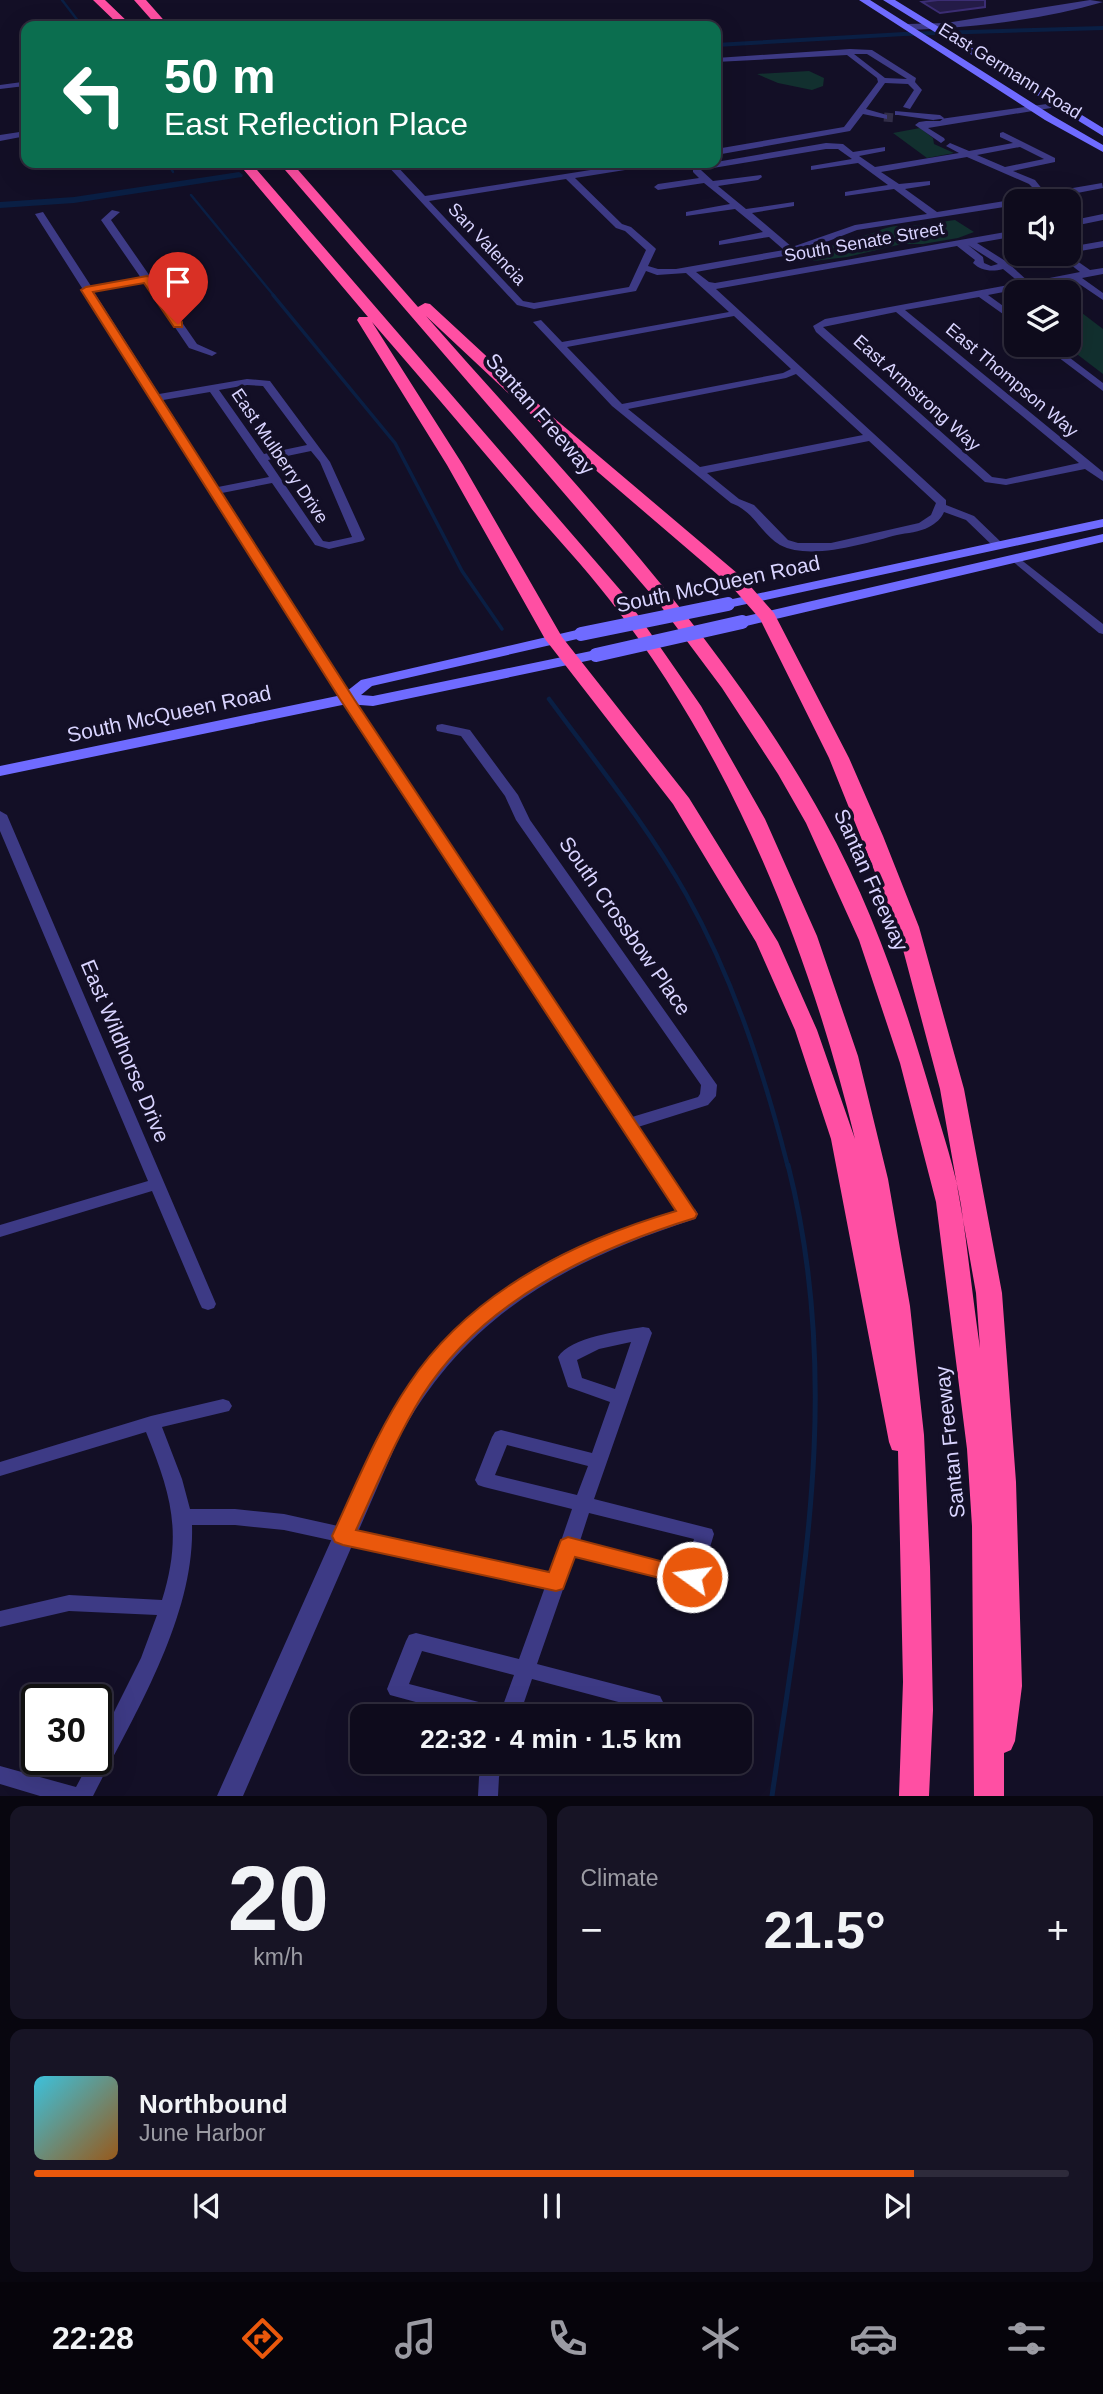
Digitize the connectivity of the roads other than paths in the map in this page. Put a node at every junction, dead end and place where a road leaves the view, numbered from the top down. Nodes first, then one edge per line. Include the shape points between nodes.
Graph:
1 (100, 0) edge
2 (110, 0) edge
3 (140, 0) edge
4 (149, 0) edge
5 (864, 0) edge
6 (888, 0) edge
7 (1086, 0) edge
8 (1100, 0) edge
9 (1053, 8) junction
10 (121, 21) edge
11 (129, 21) edge
12 (159, 21) edge
13 (165, 21) edge
14 (935, 30) junction
15 (914, 31) junction
16 (850, 52) junction
17 (721, 60) edge
18 (882, 80) junction
19 (911, 83) junction
20 (21, 84) edge
21 (0, 87) edge
22 (1054, 105) junction
23 (1034, 108) junction
24 (866, 112) junction
25 (886, 114) tunnel mouth
26 (910, 114) junction
27 (897, 116) tunnel mouth
28 (955, 121) junction
29 (926, 126) junction
30 (1016, 133) dead end
31 (1103, 133) edge
32 (21, 135) edge
33 (1003, 135) junction
34 (989, 137) dead end
35 (0, 138) edge
36 (721, 145) edge
37 (1019, 145) junction
38 (1103, 149) edge
39 (727, 150) junction
40 (883, 150) dead end
41 (721, 151) edge
42 (969, 154) junction
43 (858, 157) junction
44 (1052, 160) junction
45 (721, 164) edge
46 (1062, 167) dead end
47 (248, 168) edge
48 (289, 168) edge
49 (394, 168) edge
50 (618, 168) edge
51 (696, 168) edge
52 (814, 168) dead end
53 (875, 170) junction
54 (1004, 170) junction
55 (568, 176) junction
56 (758, 177) dead end
57 (259, 181) junction
58 (708, 182) junction
59 (927, 182) dead end
60 (1100, 184) edge
61 (898, 186) junction
62 (658, 187) dead end
63 (1030, 189) edge
64 (1079, 189) edge
65 (848, 194) dead end
66 (422, 199) junction
67 (1004, 203) edge
68 (791, 204) dead end
69 (741, 209) junction
70 (115, 212) dead end
71 (40, 214) dead end
72 (689, 214) dead end
73 (935, 215) junction
74 (1103, 218) edge
75 (1081, 222) edge
76 (337, 224) junction
77 (770, 234) junction
78 (1004, 235) edge
79 (722, 242) dead end
80 (964, 243) junction
81 (1103, 244) edge
82 (1081, 248) edge
83 (792, 252) junction
84 (1004, 265) joint
85 (1005, 266) edge
86 (1078, 266) edge
87 (645, 268) junction
88 (989, 268) junction
89 (693, 269) junction
90 (1103, 271) edge
91 (1089, 274) junction
92 (1075, 276) junction
93 (145, 277) junction
94 (1011, 280) edge
95 (1017, 280) edge
96 (1054, 280) edge
97 (713, 286) junction
98 (85, 287) junction
99 (1004, 289) edge
100 (982, 293) junction
101 (1103, 297) edge
102 (898, 309) junction
103 (1004, 311) edge
104 (737, 313) junction
105 (538, 322) dead end
106 (560, 345) junction
107 (212, 353) dead end
108 (1063, 357) edge
109 (798, 369) junction
110 (213, 388) junction
111 (1103, 388) edge
112 (156, 398) junction
113 (620, 407) junction
114 (872, 437) junction
115 (314, 447) junction
116 (261, 458) junction
117 (1087, 465) junction
118 (698, 471) junction
119 (274, 476) junction
120 (1103, 478) edge
121 (213, 488) junction
122 (940, 507) junction
123 (1103, 523) edge
124 (1103, 538) edge
125 (999, 545) junction
126 (1015, 558) junction
127 (752, 598) junction
128 (768, 617) junction
129 (1103, 630) edge
130 (554, 639) junction
131 (569, 662) junction
132 (347, 699) junction
133 (442, 728) dead end
134 (0, 771) edge
135 (0, 816) edge
136 (629, 1124) junction
137 (156, 1184) junction
138 (688, 1214) joint
139 (0, 1231) edge
140 (208, 1304) dead end
141 (619, 1398) junction
142 (223, 1406) dead end
143 (151, 1423) junction
144 (597, 1461) junction
145 (0, 1469) edge
146 (915, 1497) junction
147 (582, 1504) junction
148 (182, 1517) junction
149 (343, 1536) junction
150 (568, 1546) junction
151 (556, 1582) junction
152 (170, 1608) junction
153 (0, 1619) edge
154 (526, 1669) junction
155 (456, 1704) edge
156 (512, 1704) edge
157 (652, 1704) edge
158 (490, 1774) edge
159 (0, 1775) edge
160 (74, 1796) edge
161 (82, 1796) edge
162 (230, 1796) edge
163 (488, 1796) edge
164 (914, 1796) edge
165 (991, 1796) edge

1 - 10 highway
2 - 11 highway
3 - 12 highway
4 - 13 highway
5 - 15 main road, East Germann Road
6 - 14 main road, East Germann Road
7 - 9 street
8 - 9 street
9 - 14 street
14 - 15 street
14 - 22 main road, East Germann Road
15 - 23 main road, East Germann Road
16 - 17 street
16 - 18 street
16 - 19 street via 869,52 913,80
18 - 19 street
18 - 24 street
19 - 26 street via 918,90
20 - 21 street
22 - 23 street
22 - 31 main road, East Germann Road
23 - 28 street
23 - 38 main road, East Germann Road
24 - 25 street
24 - 39 street via 847,129
26 - 27 street
26 - 28 street
26 - 29 street
28 - 29 street
29 - 42 street
30 - 33 street
32 - 35 street
33 - 34 street
33 - 37 street
36 - 39 street
37 - 42 street
37 - 44 street
39 - 41 street
40 - 43 street
42 - 53 street
42 - 54 street
43 - 45 street via 833,145
43 - 52 street
43 - 53 street
44 - 46 street
44 - 54 street
47 - 57 highway, Santan Freeway
48 - 76 highway, Santan Freeway
49 - 66 street, San Valencia
50 - 55 street, San Valencia
51 - 58 street
53 - 61 street
54 - 63 street via 1032,182
55 - 66 street, San Valencia
55 - 87 street via 650,249
56 - 58 street
57 - 130 highway via 386,353 490,523
57 - 146 highway, Santan Freeway via 616,596 662,656 746,801 806,929 858,1097 889,1239 907,1370
58 - 62 street
58 - 69 street
59 - 61 street
60 - 64 street
61 - 65 street
61 - 73 street
66 - 87 street, San Valencia via 526,305 633,289
67 - 73 street
68 - 69 street
69 - 72 street
69 - 77 street
70 - 93 street via 106,220
71 - 98 street
73 - 83 street via 845,230
74 - 75 street
76 - 127 highway via 372,251 428,310 542,415
76 - 165 highway, Santan Freeway via 663,597 699,645 788,774 870,940 911,1063 948,1202 971,1363 985,1514
77 - 79 street
77 - 83 street
78 - 80 street, South Senate Street
80 - 84 street
80 - 88 street via 980,259 979,265
80 - 97 street, South Senate Street
81 - 82 street
83 - 89 street
84 - 88 street
85 - 95 street
86 - 91 street
87 - 89 street via 661,273
88 - 94 street
89 - 97 street
90 - 91 street
91 - 92 street
92 - 96 street
92 - 101 street
93 - 98 street
93 - 107 street via 193,346
97 - 104 street
98 - 112 street
99 - 100 street
100 - 102 street
100 - 103 street
102 - 117 street, East Thompson Way
102 - 117 street, East Armstrong Way via 818,326 985,477 1009,482
104 - 106 street
104 - 109 street
105 - 106 street
106 - 113 street
108 - 111 street
109 - 113 street
109 - 114 street
110 - 112 street
110 - 115 street via 257,381 268,386
110 - 116 street, East Mulberry Drive
112 - 121 street
113 - 118 street
114 - 118 street
114 - 122 street via 942,502
115 - 116 street
115 - 119 street, East Mulberry Drive via 359,539 329,546 319,543
116 - 119 street, East Mulberry Drive
117 - 120 street, East Thompson Way
118 - 122 street via 735,501 747,504 783,541 794,546 816,548 923,526 936,517
119 - 121 street
121 - 132 street
122 - 125 street via 970,518
123 - 125 main road, South McQueen Road
124 - 126 main road, South McQueen Road
125 - 126 main road
125 - 127 main road, South McQueen Road
126 - 128 main road, South McQueen Road
126 - 129 street
127 - 128 highway
127 - 130 main road, South McQueen Road, bridge
128 - 131 main road, South McQueen Road, bridge
128 - 165 highway via 873,836 908,927 953,1089 989,1293 1002,1482 1007,1686
130 - 131 highway
130 - 132 main road, South McQueen Road via 368,683
131 - 132 main road, South McQueen Road via 373,701
131 - 146 highway via 682,802 767,942 806,1030 844,1139 890,1390
132 - 134 main road, South McQueen Road
132 - 136 street
133 - 136 street, South Crossbow Place via 465,733 709,1085 704,1101
135 - 137 street, East Wildhorse Drive
136 - 138 street
137 - 139 street
137 - 140 street, East Wildhorse Drive
138 - 149 street via 585,1251 489,1310 449,1348 416,1389
141 - 141 street via 638,1346 643,1333 595,1343 567,1357 574,1382
141 - 144 street
142 - 143 street
143 - 145 street
143 - 148 street via 168,1463
144 - 147 street
144 - 147 street via 501,1437 484,1480
146 - 164 highway, Santan Freeway
147 - 150 street
147 - 150 street via 705,1534 692,1577
148 - 149 street via 285,1522
148 - 152 street via 181,1561
149 - 151 street
149 - 162 street
150 - 151 street
151 - 154 street
152 - 153 street via 69,1603
152 - 161 street
154 - 155 street via 416,1641 397,1689
154 - 156 street
154 - 157 street
158 - 163 street
159 - 160 street

